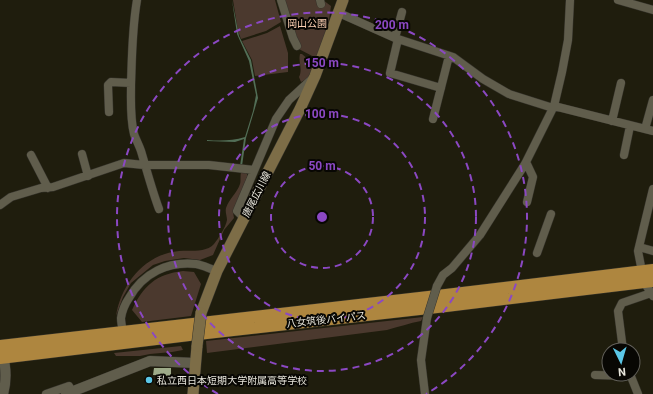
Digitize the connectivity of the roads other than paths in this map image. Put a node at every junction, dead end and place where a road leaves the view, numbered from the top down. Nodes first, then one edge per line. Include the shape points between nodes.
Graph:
1 (137, 0) edge
2 (281, 0) edge
3 (343, 0) edge
4 (570, 0) edge
5 (618, 0) edge
6 (635, 2) edge
7 (653, 10) edge
8 (402, 12) dead end
9 (339, 13) junction
10 (396, 39) junction
11 (297, 46) dead end
12 (449, 56) junction
13 (315, 76) junction
14 (132, 83) junction
15 (621, 83) dead end
16 (441, 88) junction
17 (653, 100) edge
18 (554, 107) junction
19 (109, 112) dead end
20 (433, 119) dead end
21 (612, 121) junction
22 (630, 126) junction
23 (649, 130) edge
24 (82, 154) dead end
25 (31, 155) dead end
26 (624, 155) dead end
27 (526, 162) junction
28 (144, 164) junction
29 (254, 170) junction
30 (88, 176) junction
31 (48, 188) junction
32 (653, 189) edge
33 (527, 202) dead end
34 (0, 205) edge
35 (159, 209) dead end
36 (551, 214) dead end
37 (244, 218) junction
38 (639, 247) junction
39 (653, 251) edge
40 (537, 253) dead end
41 (217, 271) junction
42 (648, 276) edge
43 (652, 294) edge
44 (124, 337) junction
45 (623, 342) edge
46 (1, 350) edge
47 (195, 363) junction
48 (595, 375) dead end
49 (601, 375) edge
50 (634, 382) edge
51 (69, 393) edge
52 (196, 393) edge
53 (3, 394) edge
54 (46, 394) edge
55 (424, 394) edge
56 (638, 394) edge

1 - 14 street via 133,26
2 - 11 street
3 - 9 main road, 唐尾広川線
4 - 18 street via 568,40
5 - 6 street
6 - 7 street
8 - 10 street
9 - 10 street
9 - 13 main road, 唐尾広川線
10 - 12 street
10 - 16 street via 390,73
12 - 16 street
12 - 18 street via 509,94
13 - 29 street via 289,100 276,119
13 - 37 main road, 唐尾広川線
14 - 19 street via 111,82 108,85
14 - 28 street via 132,125
15 - 21 street
16 - 20 street
17 - 23 street
18 - 21 street
18 - 27 street
21 - 22 street
22 - 23 street
22 - 26 street
24 - 30 street
25 - 31 street
27 - 33 street via 533,178
27 - 55 street, bridge via 480,235 443,275 437,286 427,318 422,360
28 - 29 street via 209,165
28 - 30 street via 124,163
28 - 35 street
29 - 37 street via 237,211
30 - 31 street
31 - 34 street via 11,197
32 - 38 street
36 - 40 street
37 - 41 main road, 唐尾広川線
38 - 39 street
38 - 42 street via 638,251
41 - 44 street via 198,264 178,264 159,269 142,279 125,305 121,318
41 - 47 main road, 唐尾広川線, bridge via 201,313
42 - 43 street
42 - 44 highway, 八女筑後バイパス
43 - 45 street via 622,304 618,311
44 - 46 highway, 八女筑後バイパス
46 - 53 street via 6,385
47 - 51 street via 150,360
47 - 52 main road, 唐尾広川線
48 - 49 street
50 - 56 street
51 - 54 street via 69,386

